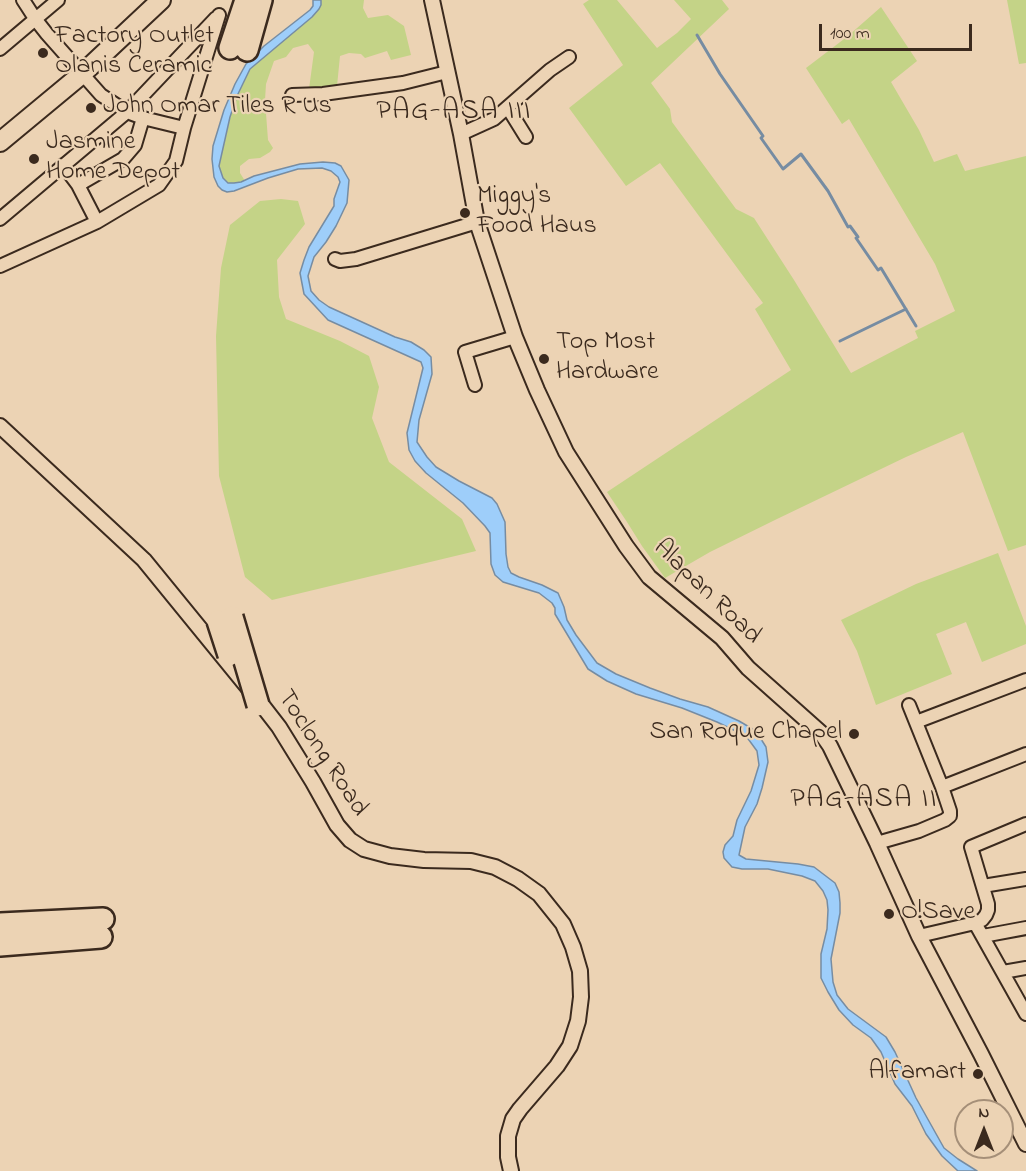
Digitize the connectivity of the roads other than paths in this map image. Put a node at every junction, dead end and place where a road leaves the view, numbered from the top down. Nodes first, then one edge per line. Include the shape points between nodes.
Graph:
1 (23, 0) edge
2 (58, 0) edge
3 (161, 0) edge
4 (246, 0) edge
5 (261, 0) edge
6 (432, 0) edge
7 (36, 20) junction
8 (2, 43) edge
9 (569, 57) dead end
10 (447, 72) junction
11 (82, 74) junction
12 (292, 95) dead end
13 (508, 108) junction
14 (127, 112) junction
15 (143, 118) junction
16 (184, 128) junction
17 (461, 134) junction
18 (526, 137) dead end
19 (0, 142) edge
20 (63, 165) junction
21 (78, 185) junction
22 (0, 219) edge
23 (98, 222) junction
24 (477, 222) junction
25 (335, 259) dead end
26 (0, 266) edge
27 (515, 337) junction
28 (475, 386) dead end
29 (0, 426) edge
30 (225, 619) dead end
31 (1026, 680) edge
32 (251, 705) dead end
33 (909, 705) dead end
34 (916, 722) junction
35 (1026, 754) edge
36 (942, 787) junction
37 (1026, 824) edge
38 (877, 843) junction
39 (1026, 879) edge
40 (983, 886) junction
41 (975, 923) junction
42 (0, 924) edge
43 (1026, 928) edge
44 (919, 936) junction
45 (983, 936) junction
46 (0, 945) edge
47 (1026, 968) edge
48 (1003, 972) junction
49 (1022, 1001) edge
50 (1026, 1014) edge
51 (1026, 1144) edge
52 (511, 1171) edge

1 - 7 street
2 - 7 street
3 - 11 main road
4 - 5 highway via 239,49
6 - 10 street, Alapan Road
7 - 8 street
7 - 11 street
9 - 13 street
10 - 12 street via 403,83
10 - 17 street, Alapan Road
11 - 14 street via 101,95
11 - 19 main road
13 - 17 street
13 - 18 street
14 - 15 street
14 - 16 street via 219,15
14 - 20 street
15 - 16 street
15 - 21 street via 135,145 123,159
16 - 23 street via 176,161 159,185
17 - 24 street, Alapan Road
20 - 21 street
20 - 22 street
21 - 23 street
23 - 26 street
24 - 25 street via 356,259
24 - 27 street, Alapan Road
27 - 28 street via 465,352
27 - 38 street, Alapan Road via 567,452 639,565 821,733
29 - 52 street, Toclong Road via 144,560 279,727 337,825 350,840 364,849 390,856 471,861 495,867 539,894 559,918 577,958 580,1009 564,1057 513,1119 508,1136
30 - 32 highway, bridge
31 - 34 street
33 - 34 street
34 - 36 street
35 - 36 street
36 - 38 street via 950,816 919,831
37 - 40 street via 970,847
38 - 44 street, Alapan Road
39 - 40 street
40 - 41 street via 988,910
41 - 44 street
41 - 45 street
42 - 46 highway via 102,928
43 - 45 street
44 - 51 street, Alapan Road
45 - 48 street
47 - 48 street
48 - 49 street
49 - 50 street

